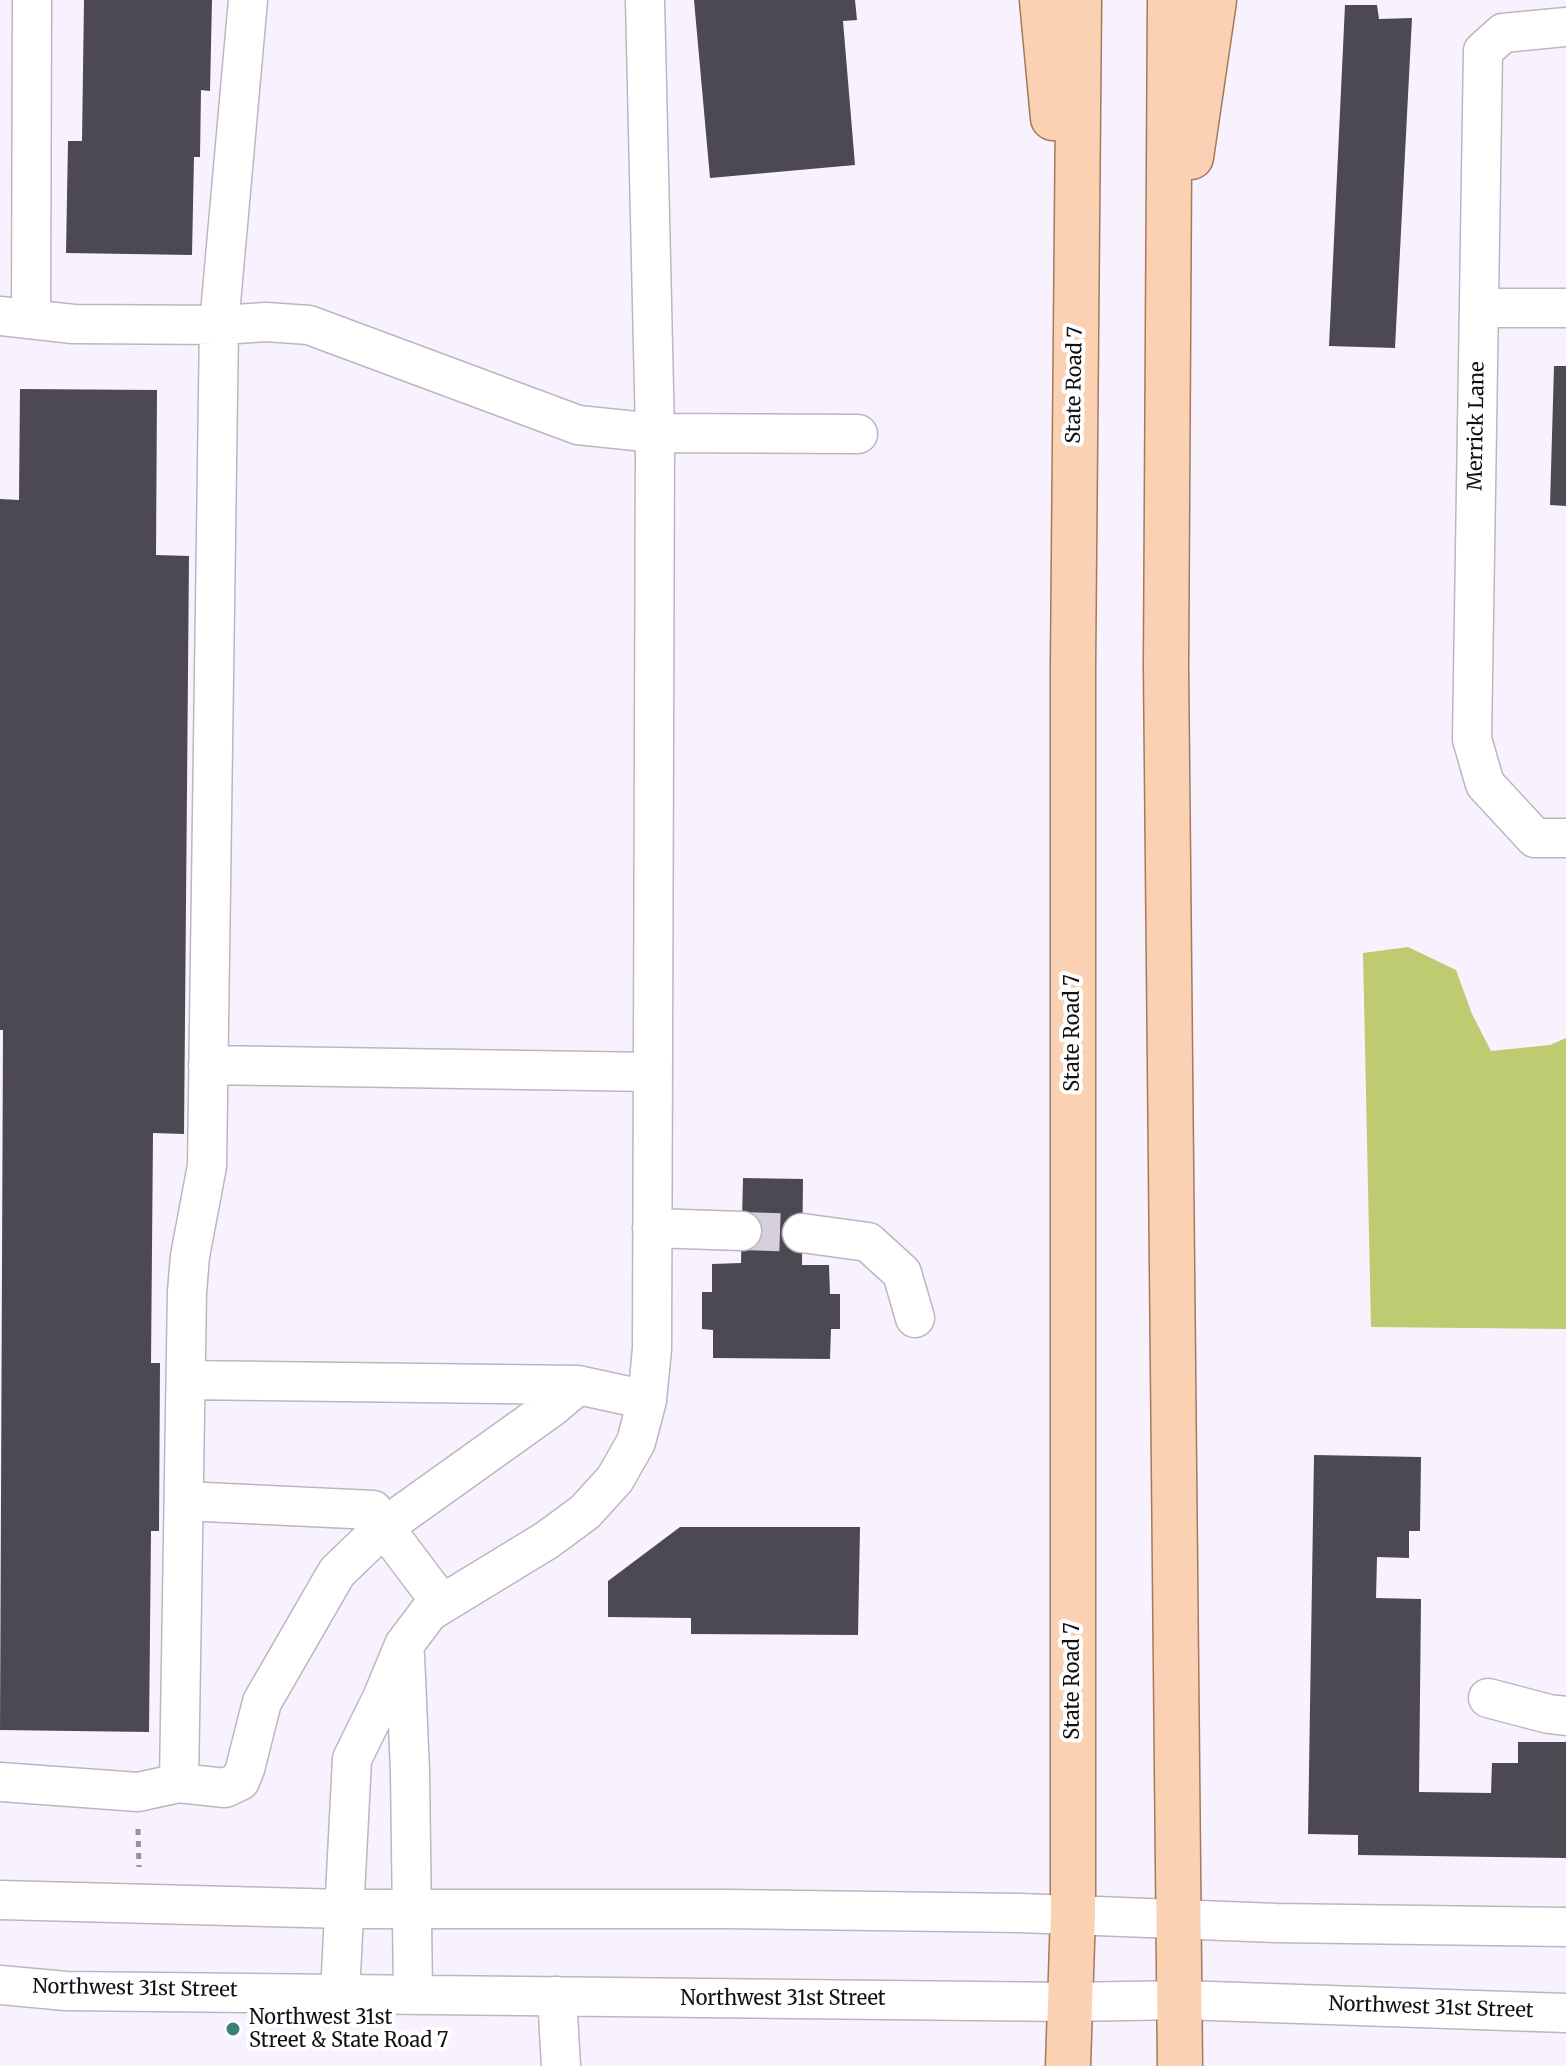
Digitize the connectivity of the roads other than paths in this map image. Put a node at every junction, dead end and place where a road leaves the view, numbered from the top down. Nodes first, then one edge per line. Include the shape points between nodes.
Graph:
1 (32, 0) edge
2 (248, 0) edge
3 (645, 0) edge
4 (1042, 0) edge
5 (1079, 0) edge
6 (1170, 0) edge
7 (1214, 0) edge
8 (1566, 27) edge
9 (1479, 308) junction
10 (1566, 308) edge
11 (15, 318) edge
12 (1167, 322) junction
13 (219, 325) junction
14 (1076, 347) junction
15 (655, 433) junction
16 (858, 434) dead end
17 (1566, 838) edge
18 (208, 1065) junction
19 (653, 1072) junction
20 (652, 1228) junction
21 (742, 1231) tunnel mouth
22 (802, 1233) tunnel mouth
23 (915, 1318) dead end
24 (186, 1380) junction
25 (578, 1385) junction
26 (647, 1400) junction
27 (184, 1501) junction
28 (384, 1527) junction
29 (442, 1604) junction
30 (404, 1645) junction
31 (1488, 1698) dead end
32 (1566, 1716) edge
33 (0, 1782) edge
34 (179, 1783) junction
35 (0, 1900) edge
36 (344, 1909) junction
37 (413, 1909) junction
38 (1073, 1914) junction
39 (1180, 1920) junction
40 (1566, 1927) edge
41 (0, 1985) edge
42 (340, 1993) junction
43 (413, 1994) junction
44 (557, 1996) junction
45 (1181, 2000) junction
46 (1069, 2002) junction
47 (1566, 2013) edge
48 (561, 2066) edge
49 (1068, 2066) edge
50 (1180, 2066) edge

1 - 11 street
2 - 13 street
3 - 15 street
4 - 14 main road
5 - 14 main road, State Road 7
6 - 12 main road
7 - 12 main road
8 - 9 street, Merrick Lane via 1503,33 1483,51
9 - 10 street
9 - 17 street, Merrick Lane via 1472,739 1485,784 1535,838
11 - 13 street via 73,324
12 - 39 main road
13 - 15 street via 309,325 578,425
13 - 18 street
14 - 38 main road, State Road 7
15 - 16 street
15 - 19 street
18 - 19 street
18 - 24 street via 207,1166 189,1268
19 - 20 street
20 - 21 street
20 - 26 street
22 - 23 street via 868,1242 902,1273
24 - 25 street
24 - 27 street
25 - 26 street
25 - 28 street
26 - 29 street via 636,1442 615,1479 585,1512
27 - 28 street via 373,1510
27 - 34 street
28 - 29 street
28 - 34 street via 337,1572 262,1702 240,1781 225,1788
29 - 30 street via 429,1612
30 - 36 street via 352,1759
30 - 37 street
31 - 32 street
33 - 34 street via 138,1792
35 - 36 street
36 - 37 street
36 - 42 street
37 - 38 street
37 - 43 street
38 - 39 street
38 - 46 main road, State Road 7
39 - 40 street
39 - 45 main road
41 - 42 street, Northwest 31st Street via 66,1991
42 - 43 street, Northwest 31st Street
43 - 44 street, Northwest 31st Street
44 - 46 street, Northwest 31st Street
44 - 48 street
45 - 46 street, Northwest 31st Street
45 - 47 street, Northwest 31st Street
45 - 50 main road
46 - 49 main road, State Road 7

